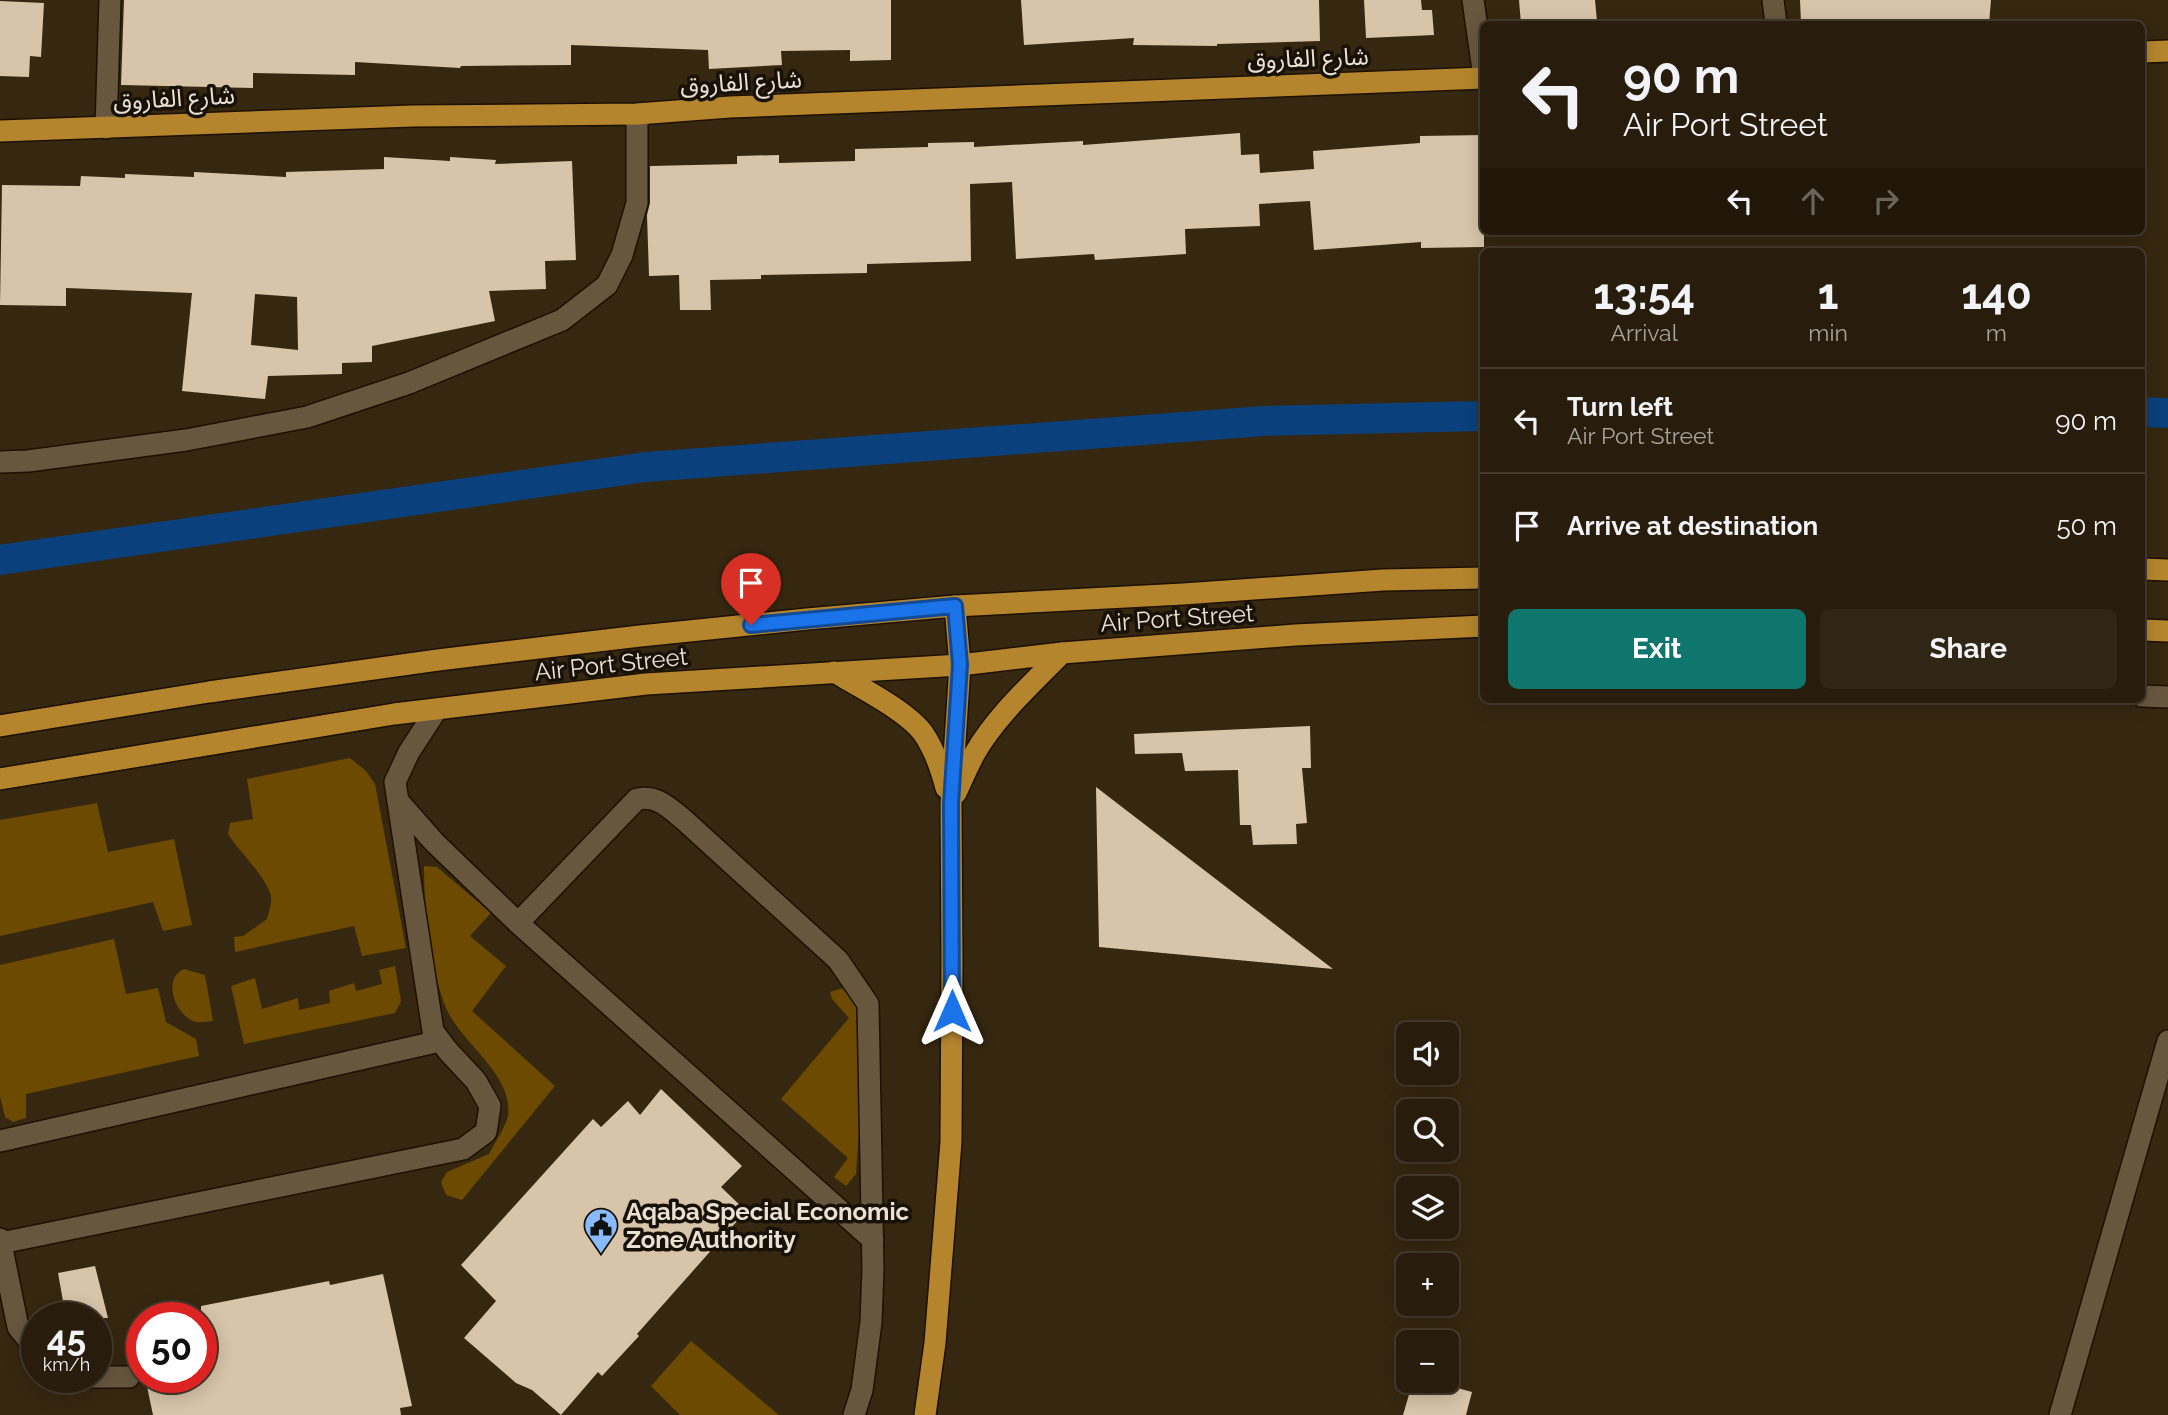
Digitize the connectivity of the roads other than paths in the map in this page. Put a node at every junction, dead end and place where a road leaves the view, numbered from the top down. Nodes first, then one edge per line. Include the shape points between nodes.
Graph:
1 (110, 0) edge
2 (1473, 0) edge
3 (1773, 0) edge
4 (1776, 21) edge
5 (1480, 50) edge
6 (2168, 51) edge
7 (2145, 52) edge
8 (1480, 78) edge
9 (637, 114) junction
10 (106, 128) junction
11 (0, 131) edge
12 (0, 461) edge
13 (2145, 569) edge
14 (2168, 570) edge
15 (1480, 578) edge
16 (955, 606) junction
17 (1480, 626) edge
18 (2145, 630) edge
19 (2168, 631) edge
20 (1062, 653) junction
21 (960, 665) junction
22 (834, 672) junction
23 (2145, 696) edge
24 (2168, 697) edge
25 (437, 709) junction
26 (0, 726) edge
27 (0, 779) edge
28 (398, 801) junction
29 (951, 804) junction
30 (518, 923) junction
31 (440, 1041) junction
32 (2168, 1041) edge
33 (0, 1141) edge
34 (873, 1240) junction
35 (0, 1241) edge
36 (21, 1331) edge
37 (854, 1415) edge
38 (925, 1415) edge
39 (2060, 1415) edge

1 - 10 street
2 - 5 street
3 - 4 street
6 - 7 main road
8 - 9 main road, شارع الفاروق
9 - 10 main road, شارع الفاروق via 386,117
9 - 12 street via 637,203 622,255 607,285 562,320 409,383 307,417 186,440
10 - 11 main road, شارع الفاروق
13 - 14 main road
15 - 16 main road, Air Port Street
16 - 21 main road
16 - 26 main road, Air Port Street via 438,660
17 - 20 main road, Air Port Street
18 - 19 main road
20 - 21 main road, Air Port Street
20 - 29 main road via 1020,695 975,752
21 - 22 main road, Air Port Street
21 - 29 main road
22 - 25 main road, Air Port Street via 646,684
22 - 29 main road via 891,705 922,731 938,760
23 - 24 street
25 - 27 main road, Air Port Street
25 - 28 street via 395,782
28 - 30 street
28 - 31 street via 433,1031
29 - 38 main road via 951,1142
30 - 34 street
30 - 34 street via 637,799 659,799 683,819 838,960 868,1004
31 - 33 street
31 - 35 street via 476,1081 490,1107 486,1132 463,1149
32 - 39 street
34 - 37 street via 871,1322
35 - 36 street

